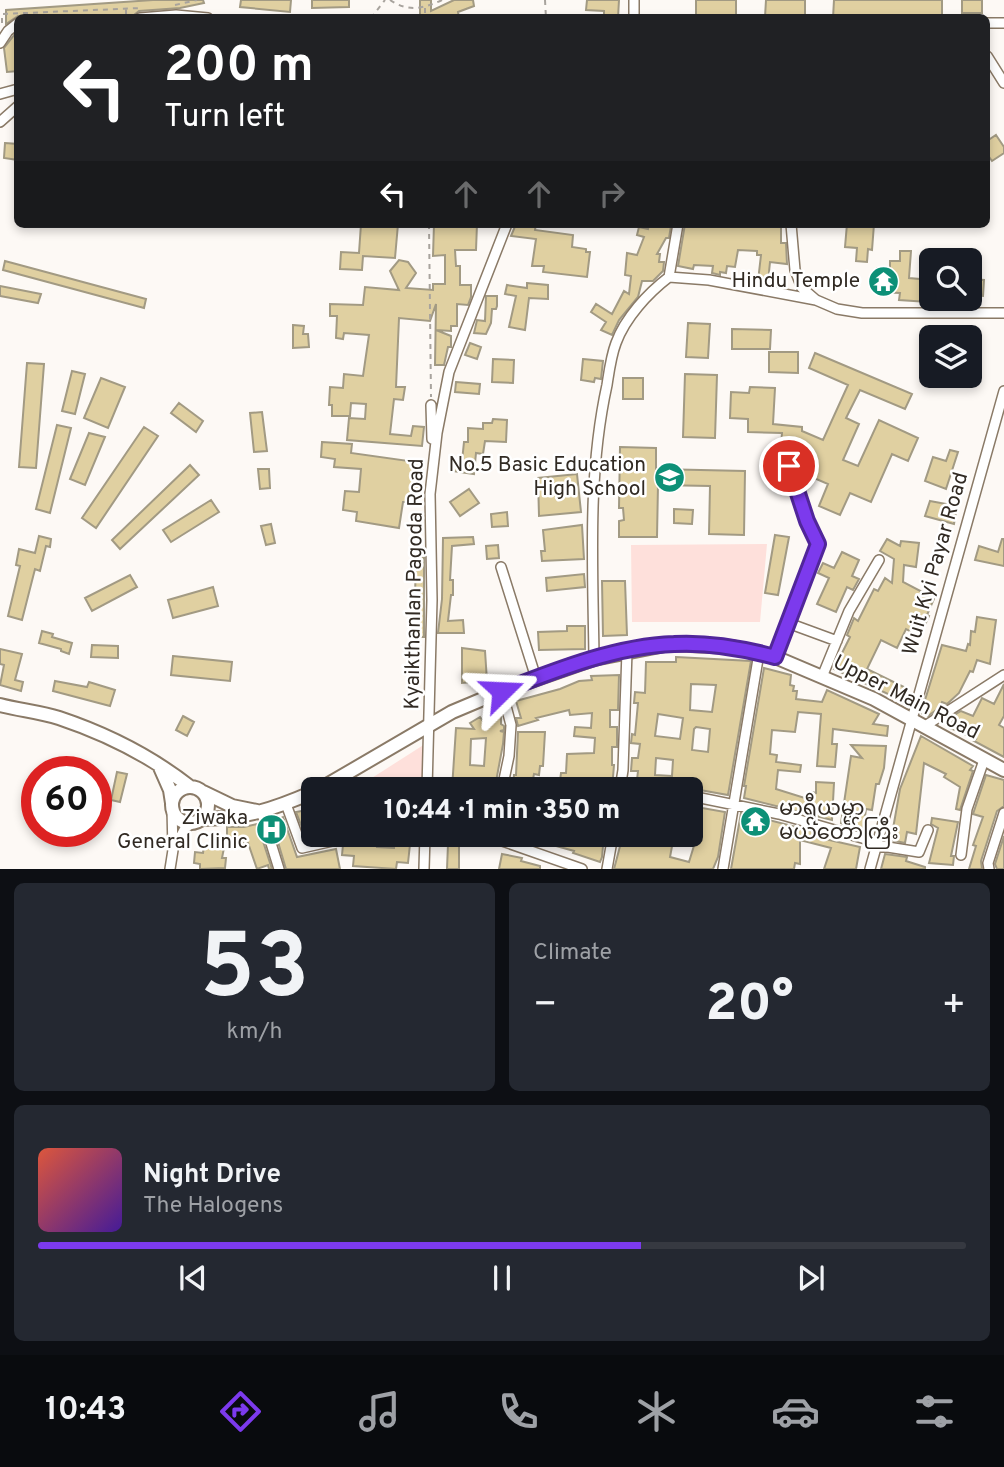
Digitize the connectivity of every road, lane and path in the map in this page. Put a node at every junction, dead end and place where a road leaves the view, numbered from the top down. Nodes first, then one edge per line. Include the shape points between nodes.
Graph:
1 (197, 0) edge
2 (385, 0) edge
3 (390, 0) edge
4 (442, 0) edge
5 (166, 7) dead end
6 (126, 8) junction
7 (425, 8) junction
8 (140, 13) edge
9 (127, 14) edge
10 (158, 14) edge
11 (374, 14) edge
12 (425, 14) edge
13 (14, 26) edge
14 (2, 32) dead end
15 (0, 43) edge
16 (990, 61) edge
17 (1004, 83) edge
18 (14, 110) edge
19 (0, 122) edge
20 (429, 228) edge
21 (505, 228) edge
22 (677, 228) edge
23 (791, 228) edge
24 (669, 277) junction
25 (816, 300) junction
26 (1004, 313) edge
27 (1004, 391) edge
28 (431, 405) joint
29 (433, 466) junction
30 (789, 466) dead end
31 (878, 560) dead end
32 (501, 568) dead end
33 (788, 622) junction
34 (837, 641) junction
35 (627, 651) junction
36 (759, 653) junction
37 (775, 657) junction
38 (594, 659) junction
39 (1004, 675) edge
40 (822, 677) junction
41 (536, 678) junction
42 (502, 691) junction
43 (0, 706) edge
44 (911, 718) junction
45 (430, 724) junction
46 (925, 726) junction
47 (984, 760) junction
48 (157, 761) junction
49 (1004, 769) edge
50 (339, 777) edge
51 (428, 777) edge
52 (505, 777) edge
53 (621, 777) edge
54 (189, 786) junction
55 (203, 792) junction
56 (301, 797) edge
57 (703, 798) edge
58 (733, 803) junction
59 (286, 804) junction
60 (172, 806) junction
61 (261, 811) junction
62 (1004, 813) edge
63 (198, 820) junction
64 (928, 830) dead end
65 (876, 843) junction
66 (301, 845) edge
67 (425, 847) edge
68 (521, 847) edge
69 (611, 847) edge
70 (173, 850) junction
71 (961, 855) dead end
72 (170, 869) edge
73 (279, 869) edge
74 (424, 869) edge
75 (582, 869) edge
76 (607, 869) edge
77 (723, 869) edge
78 (870, 869) edge
79 (989, 869) edge

1 - 5 path
2 - 11 path
3 - 7 path via 402,8
4 - 7 path
6 - 8 path
6 - 9 path
6 - 14 path via 2,14
7 - 12 path
8 - 10 street
13 - 15 street
16 - 17 street
18 - 19 street
20 - 28 path
21 - 29 street, Kyaikthanlan Pagoda Road via 449,372
22 - 24 street
23 - 25 street via 795,270 802,288
24 - 25 street
24 - 38 street via 653,289 615,343 602,405 593,480
25 - 26 street via 862,313
27 - 44 street, Wuit Kyi Payar Road
28 - 29 street
29 - 45 street, Kyaikthanlan Pagoda Road
30 - 33 street via 818,544
31 - 34 street
32 - 41 street
33 - 34 street
33 - 37 street
34 - 40 street
35 - 36 main road, Upper Main Road via 699,643
35 - 38 main road, Upper Main Road
35 - 53 street
36 - 37 main road, Upper Main Road
36 - 58 street
37 - 40 main road, Upper Main Road
38 - 41 main road, Upper Main Road
39 - 46 street
40 - 44 main road, Upper Main Road
41 - 42 main road, Upper Main Road
42 - 45 main road, Upper Main Road
42 - 52 street via 511,725
43 - 48 main road via 58,718
44 - 46 main road, Upper Main Road
44 - 65 street, Wuit Kyi Payar Road
45 - 50 main road, Upper Main Road
45 - 51 street, Kyaikthanlan Pagoda Road
46 - 47 main road, Upper Main Road
47 - 49 main road, Upper Main Road
47 - 71 street via 967,809
48 - 54 main road
48 - 60 main road
54 - 55 main road
54 - 60 main road via 177,791
55 - 61 main road via 232,806
55 - 63 main road via 207,809
56 - 59 main road, Upper Main Road
57 - 58 street
58 - 65 street
58 - 77 street
59 - 61 main road, Upper Main Road
59 - 66 street
60 - 63 main road via 178,819
60 - 70 street
61 - 63 main road, Upper Main Road via 232,819
61 - 73 street
62 - 79 street
63 - 70 street via 185,828
64 - 65 street via 919,852
65 - 78 street, Wuit Kyi Payar Road
67 - 74 street
68 - 75 street
69 - 76 street
70 - 72 street

